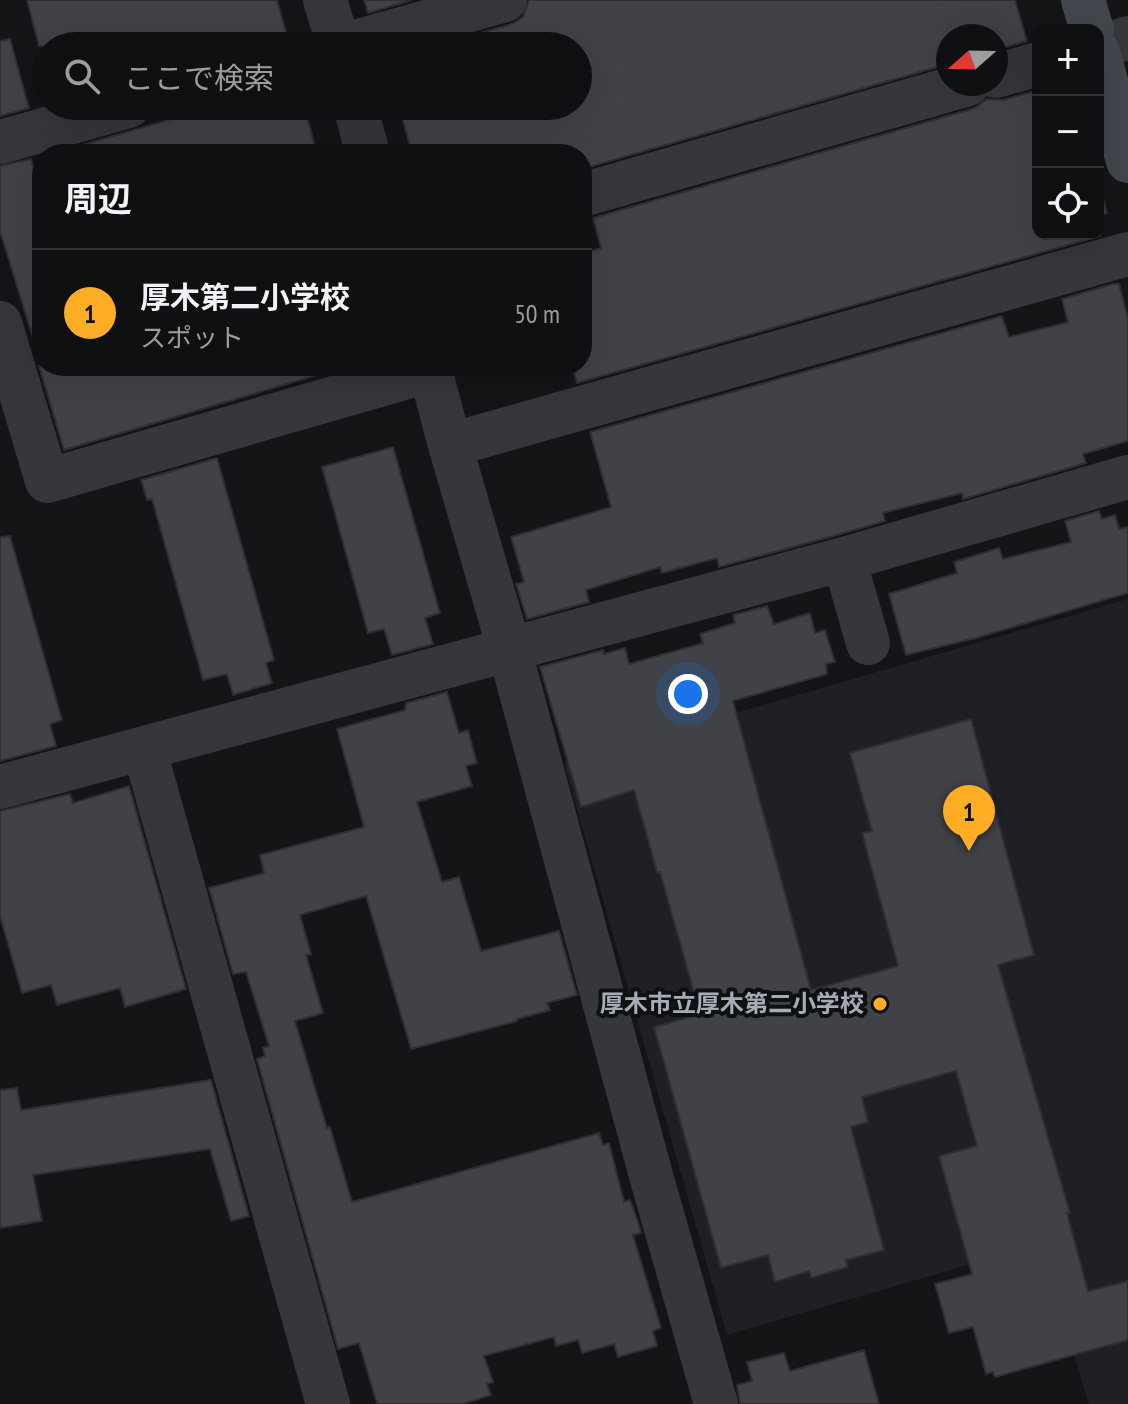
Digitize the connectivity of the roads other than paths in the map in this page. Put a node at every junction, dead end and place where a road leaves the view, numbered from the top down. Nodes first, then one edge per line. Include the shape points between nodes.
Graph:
1 (325, 0) edge
2 (505, 0) edge
3 (1083, 0) edge
4 (1090, 24) edge
5 (335, 32) edge
6 (390, 32) edge
7 (1128, 38) edge
8 (1104, 47) edge
9 (1032, 66) edge
10 (1104, 71) edge
11 (1008, 73) edge
12 (936, 93) edge
13 (79, 120) edge
14 (359, 120) edge
15 (0, 142) edge
16 (365, 144) edge
17 (1128, 161) edge
18 (592, 192) edge
19 (1128, 254) edge
20 (0, 323) edge
21 (403, 376) edge
22 (432, 376) edge
23 (8, 379) edge
24 (450, 445) junction
25 (1128, 477) edge
26 (844, 559) junction
27 (868, 643) dead end
28 (509, 648) junction
29 (144, 748) junction
30 (0, 787) edge
31 (328, 1404) edge
32 (716, 1404) edge

1 - 5 street
2 - 6 street
3 - 4 street
7 - 8 street
9 - 11 street
10 - 17 street
12 - 18 street
13 - 15 street
14 - 16 street
19 - 24 street
20 - 23 street
21 - 23 street via 47,481
22 - 24 street
24 - 28 street
25 - 26 street
26 - 27 street
26 - 28 street
28 - 29 street
28 - 32 street
29 - 30 street
29 - 31 street

